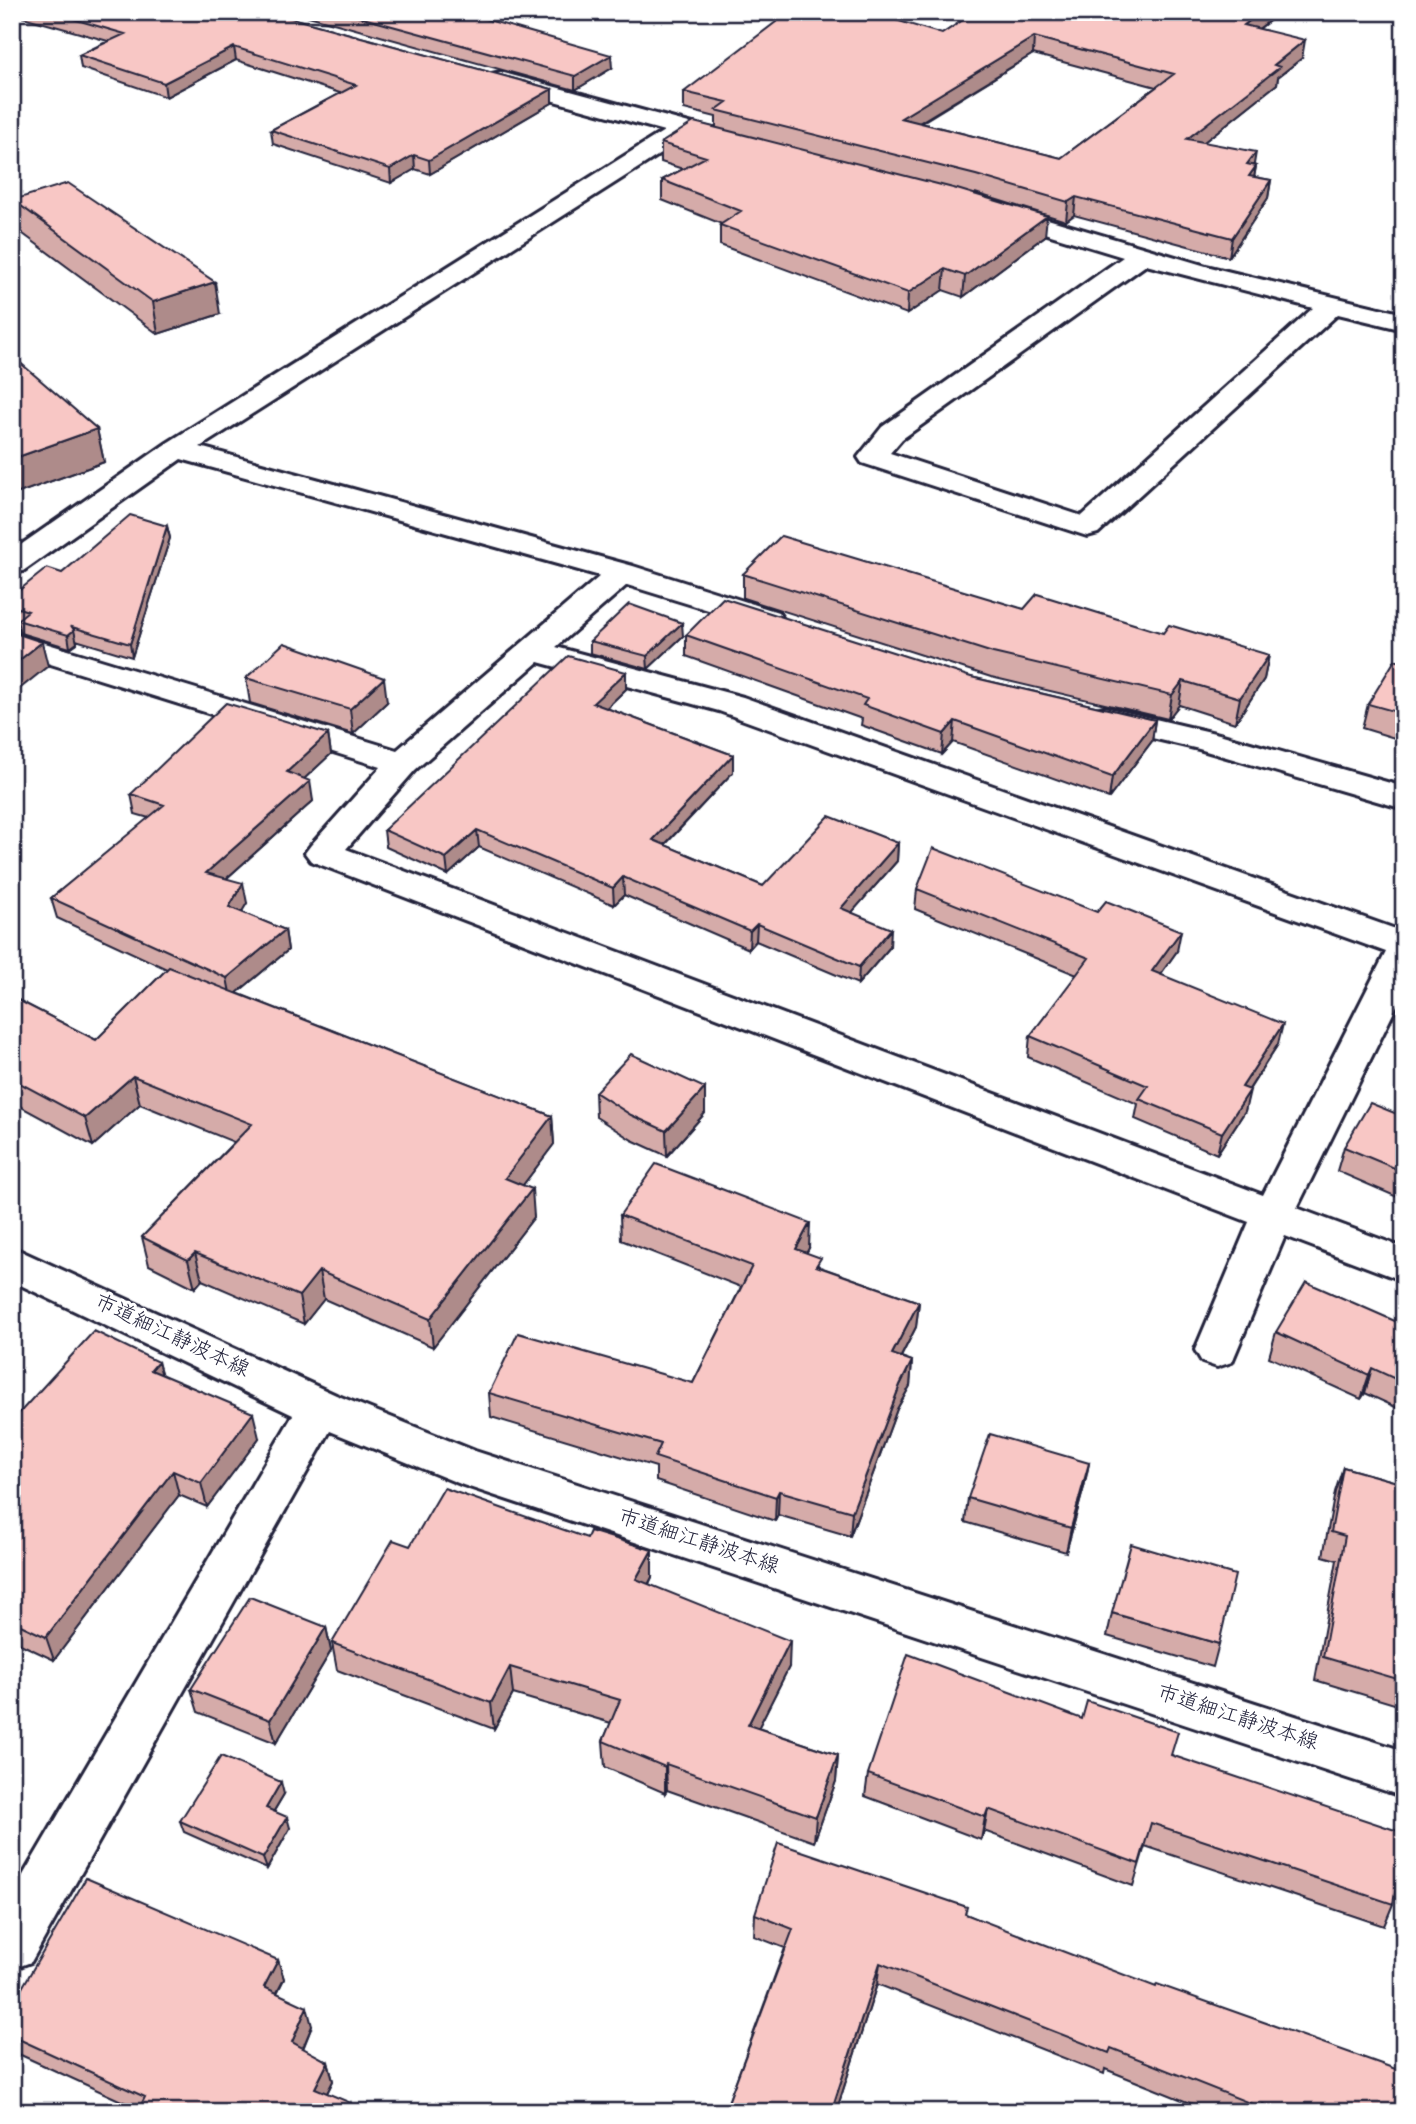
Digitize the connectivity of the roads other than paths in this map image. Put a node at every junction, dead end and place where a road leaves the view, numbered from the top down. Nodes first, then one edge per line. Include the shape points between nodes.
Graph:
1 (484, 74) edge
2 (683, 129) junction
3 (750, 146) edge
4 (978, 205) edge
5 (1143, 255) junction
6 (1332, 305) junction
7 (1404, 322) edge
8 (177, 449) junction
9 (12, 565) edge
10 (622, 573) junction
11 (795, 629) edge
12 (12, 642) edge
13 (533, 651) junction
14 (1074, 710) edge
15 (403, 763) junction
16 (1404, 798) edge
17 (1404, 945) edge
18 (1404, 953) edge
19 (1273, 1215) junction
20 (12, 1263) edge
21 (1404, 1265) edge
22 (1217, 1350) dead end
23 (320, 1408) junction
24 (1404, 1774) edge
25 (12, 1944) edge

1 - 2 street
2 - 3 street
2 - 8 street
4 - 5 street
5 - 6 street
5 - 6 street via 891,433 872,457 1087,527
6 - 7 street
8 - 9 street
8 - 10 street
10 - 11 street
10 - 13 street
12 - 15 street
13 - 15 street
13 - 17 street via 731,704
14 - 16 street via 1207,741
15 - 19 street via 323,853
18 - 19 street
19 - 21 street
19 - 22 street
20 - 23 street, 市道細江静波本線
23 - 24 street, 市道細江静波本線 via 463,1466
23 - 25 street

